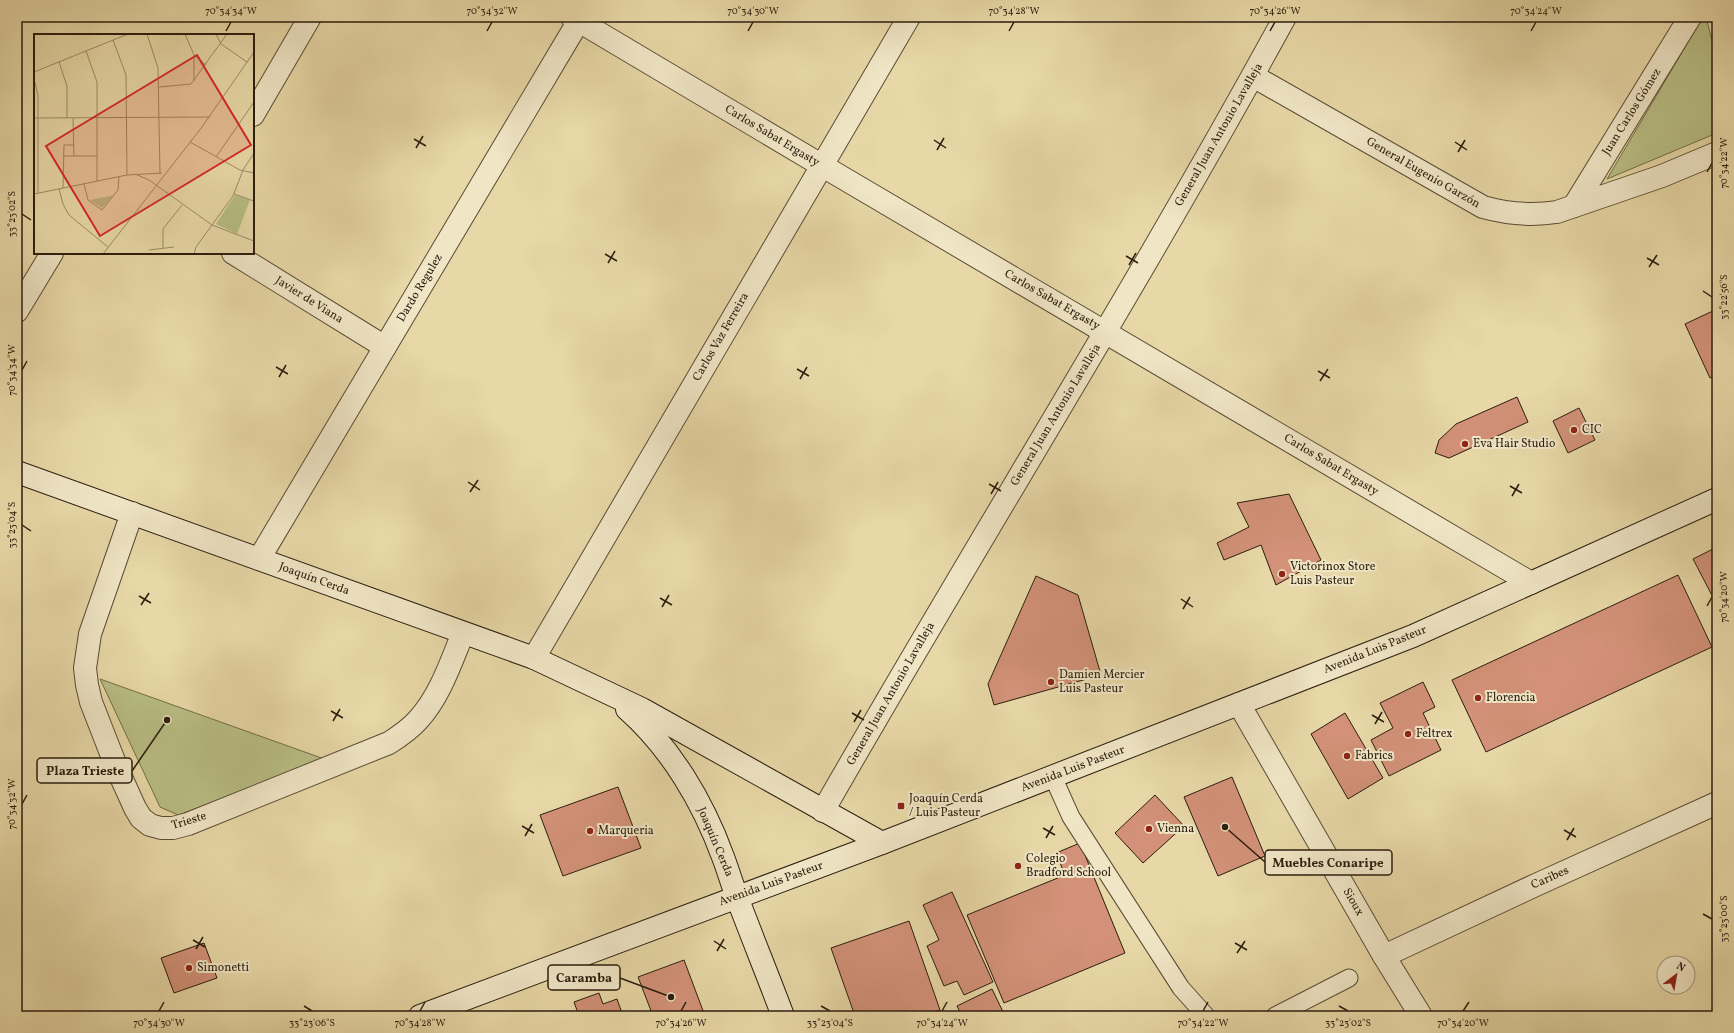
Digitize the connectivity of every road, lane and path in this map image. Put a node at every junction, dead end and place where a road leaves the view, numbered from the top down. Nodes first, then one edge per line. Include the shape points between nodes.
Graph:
1 (310, 17) edge
2 (909, 17) edge
3 (1285, 17) edge
4 (1690, 17) edge
5 (577, 18) edge
6 (1253, 76) junction
7 (254, 113) edge
8 (1717, 152) edge
9 (821, 166) junction
10 (1574, 206) junction
11 (51, 254) edge
12 (235, 254) edge
13 (17, 311) edge
14 (1106, 332) junction
15 (385, 347) junction
16 (17, 472) edge
17 (1717, 499) edge
18 (132, 513) junction
19 (259, 559) junction
20 (1531, 583) junction
21 (462, 633) junction
22 (534, 658) junction
23 (608, 692) junction
24 (1239, 704) junction
25 (1052, 776) junction
26 (1717, 803) edge
27 (823, 811) junction
28 (882, 843) junction
29 (737, 897) junction
30 (1384, 956) junction
31 (1349, 978) dead end
32 (1301, 1010) edge
33 (420, 1016) edge
34 (783, 1016) edge
35 (1206, 1016) edge
36 (1275, 1016) edge
37 (1421, 1016) edge

1 - 7 street
2 - 9 street, Carlos Vaz Ferreira
3 - 6 street, General Juan Antonio Lavalleja
4 - 10 street, Juan Carlos Gómez
5 - 9 street, Carlos Sabat Ergasty
5 - 15 street, Dardo Regulez
6 - 10 street, General Eugenio Garzón via 1483,207 1502,213 1540,215
6 - 14 street, General Juan Antonio Lavalleja
8 - 10 street, General Eugenio Garzón via 1662,176
9 - 14 street, Carlos Sabat Ergasty
9 - 22 street, Carlos Vaz Ferreira
11 - 13 street
12 - 15 street, Javier de Viana
14 - 20 street, Carlos Sabat Ergasty
14 - 27 street, General Juan Antonio Lavalleja
15 - 19 street, Dardo Regulez
16 - 18 street, Joaquín Cerda
17 - 20 street, Avenida Luis Pasteur
18 - 19 street, Joaquín Cerda
18 - 21 street, Trieste via 90,634 86,668 91,702 116,766 135,808 141,818 150,825 173,828 188,824 389,743 418,720 432,702
19 - 21 street, Joaquín Cerda
20 - 24 street, Avenida Luis Pasteur via 1413,636
21 - 22 street, Joaquín Cerda
22 - 23 street, Joaquín Cerda
23 - 27 street, Joaquín Cerda via 669,723
23 - 29 street, Joaquín Cerda via 656,738 690,786 723,856
24 - 25 street, Avenida Luis Pasteur
24 - 30 street, Sioux
25 - 28 street, Avenida Luis Pasteur
25 - 35 lane via 1071,817 1181,988
26 - 30 street, Caribes
27 - 28 street, Joaquín Cerda
28 - 29 street, Avenida Luis Pasteur
29 - 33 street, Avenida Luis Pasteur
29 - 34 street, Joaquín Cerda
30 - 37 street, Sioux
31 - 32 lane
32 - 36 lane

